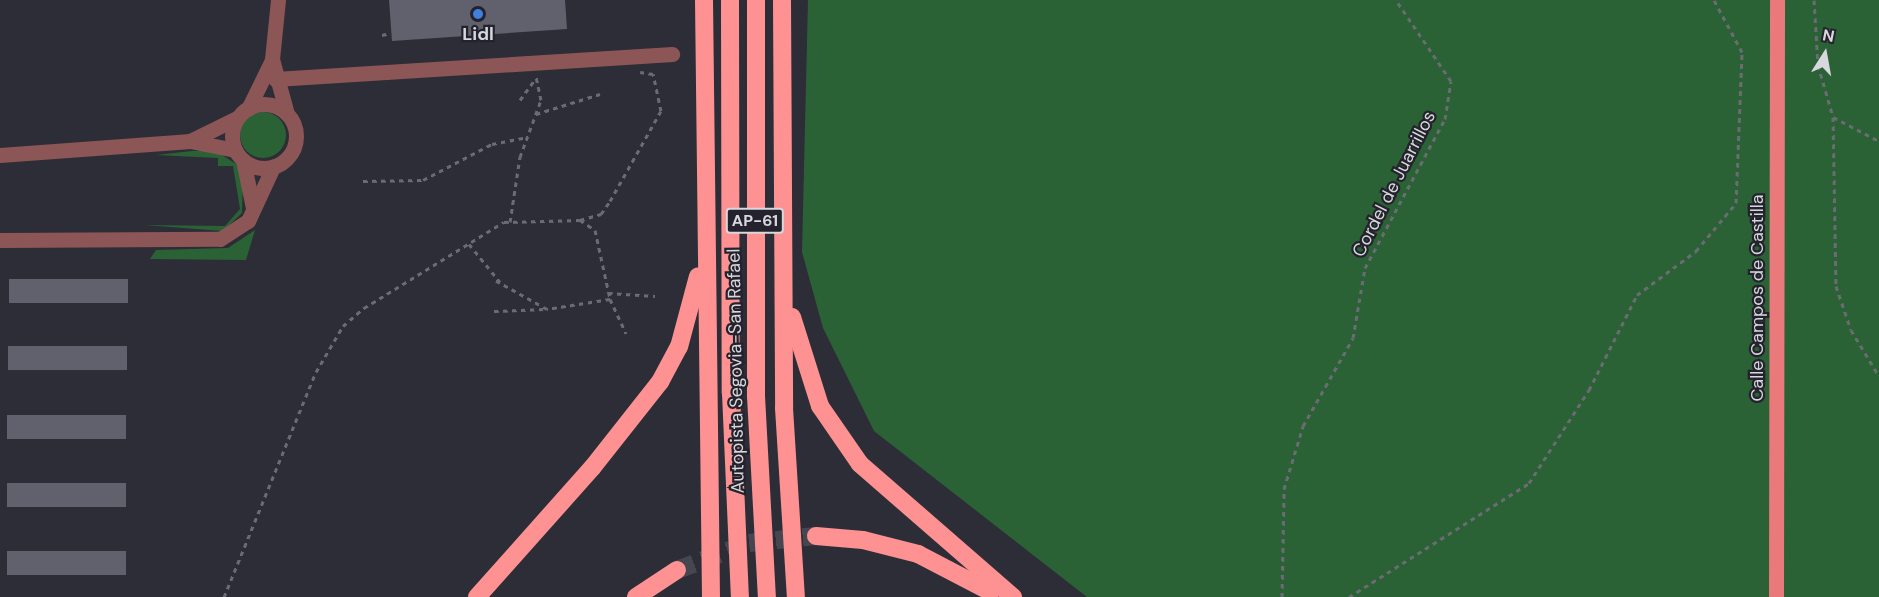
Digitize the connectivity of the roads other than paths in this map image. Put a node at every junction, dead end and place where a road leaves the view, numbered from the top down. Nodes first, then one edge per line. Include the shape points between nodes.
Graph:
1 (278, 0) edge
2 (704, 0) edge
3 (730, 0) edge
4 (756, 0) edge
5 (782, 0) edge
6 (1778, 0) edge
7 (672, 54) dead end
8 (272, 59) junction
9 (275, 79) junction
10 (243, 113) junction
11 (287, 114) junction
12 (190, 141) junction
13 (0, 155) edge
14 (239, 155) junction
15 (273, 167) junction
16 (253, 211) junction
17 (0, 240) edge
18 (705, 242) junction
19 (782, 247) junction
20 (816, 536) tunnel mouth
21 (677, 570) tunnel mouth
22 (477, 597) edge
23 (636, 597) edge
24 (711, 597) edge
25 (740, 597) edge
26 (767, 597) edge
27 (796, 597) edge
28 (998, 597) edge
29 (1013, 597) edge
30 (1776, 597) edge

1 - 8 street
2 - 18 highway
3 - 25 highway, Autopista Segovia-San Rafael / AP-61 via 732,405
4 - 26 highway, Autopista Segovia-San Rafael / AP-61 via 756,396
5 - 19 highway
6 - 30 main road, Calle Campos de Castilla
7 - 9 street via 535,71
8 - 9 street
8 - 10 street
9 - 11 street
10 - 11 street via 265,104
10 - 12 street
10 - 14 street via 232,134
11 - 15 street via 294,145
12 - 13 street
12 - 14 street
14 - 15 street
14 - 16 street
15 - 16 street
16 - 17 street via 242,228 220,239
18 - 22 highway via 692,311 660,382 592,468
18 - 24 highway
19 - 27 highway via 784,408
19 - 29 highway via 798,347 837,435 884,490
20 - 28 highway via 862,540 918,554
21 - 23 highway

